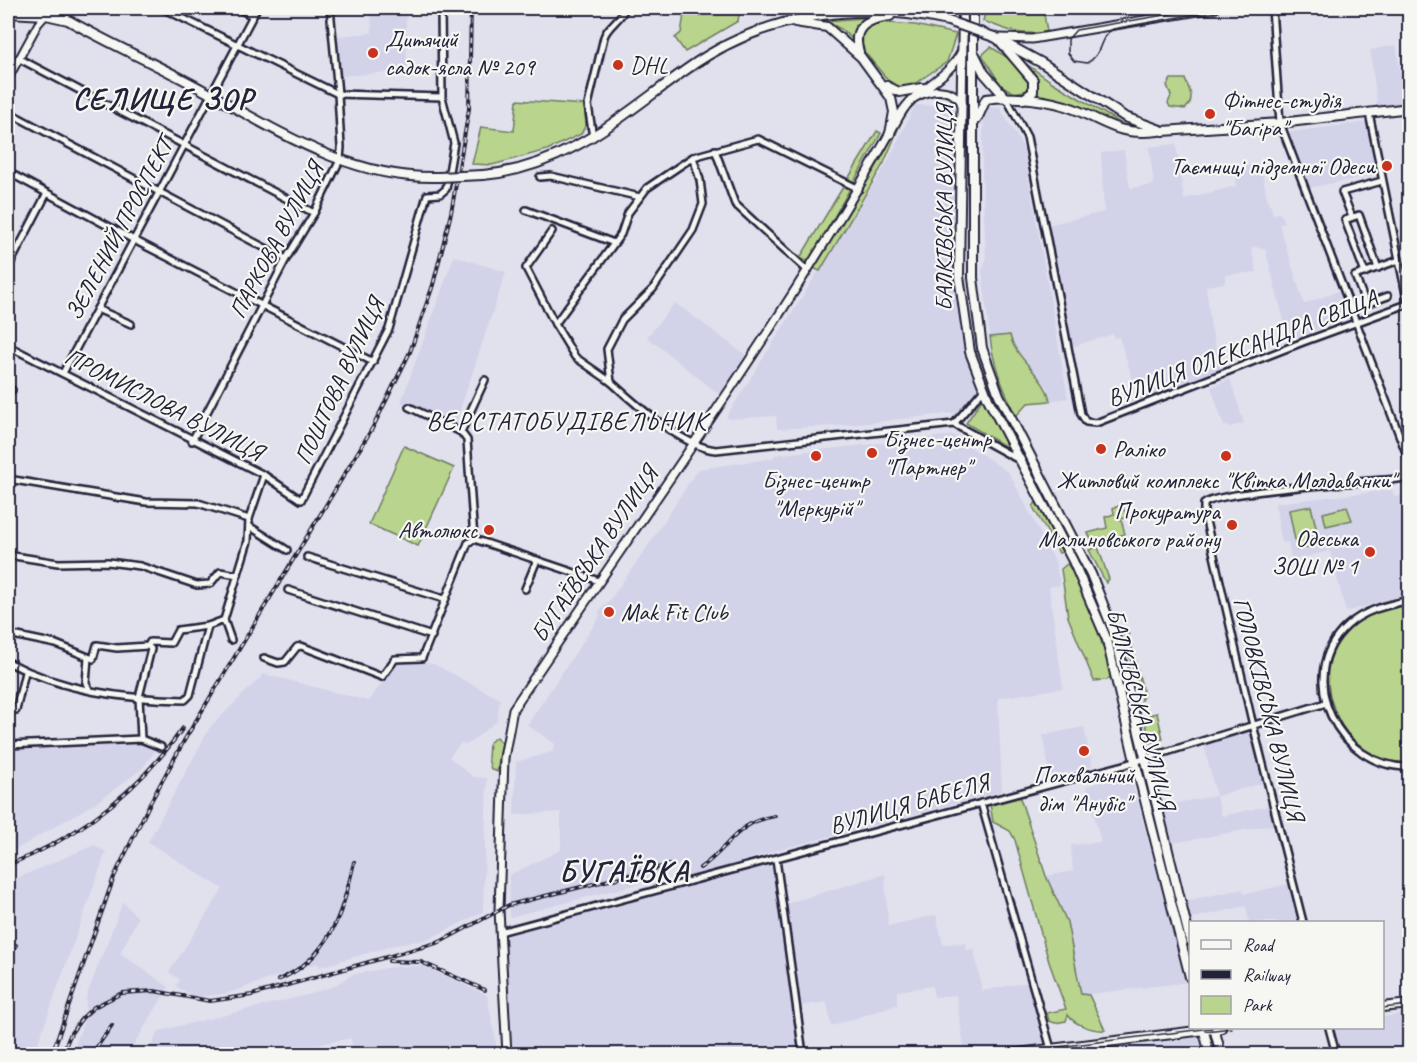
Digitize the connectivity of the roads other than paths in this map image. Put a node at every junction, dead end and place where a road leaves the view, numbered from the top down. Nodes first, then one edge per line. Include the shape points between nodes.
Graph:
1 (162, 8) edge
2 (237, 8) edge
3 (257, 8) edge
4 (330, 8) edge
5 (441, 8) edge
6 (625, 8) edge
7 (832, 8) edge
8 (963, 8) edge
9 (973, 8) edge
10 (1216, 8) edge
11 (1272, 8) edge
12 (49, 11) edge
13 (902, 11) edge
14 (8, 13) edge
15 (813, 14) junction
16 (253, 16) junction
17 (781, 23) junction
18 (996, 38) junction
19 (236, 45) junction
20 (972, 45) junction
21 (963, 48) junction
22 (861, 57) junction
23 (18, 58) junction
24 (8, 79) edge
25 (883, 83) junction
26 (922, 88) junction
27 (211, 94) junction
28 (338, 94) junction
29 (442, 97) junction
30 (1007, 99) junction
31 (1021, 100) junction
32 (962, 102) junction
33 (907, 103) junction
34 (1410, 108) edge
35 (8, 112) edge
36 (1369, 112) junction
37 (1280, 123) junction
38 (974, 126) junction
39 (1162, 131) junction
40 (890, 134) junction
41 (594, 136) junction
42 (184, 144) junction
43 (715, 150) junction
44 (693, 157) junction
45 (340, 160) junction
46 (8, 172) edge
47 (540, 177) dead end
48 (1382, 181) junction
49 (859, 189) junction
50 (159, 192) junction
51 (47, 193) junction
52 (640, 196) junction
53 (526, 210) dead end
54 (314, 213) junction
55 (1352, 217) junction
56 (552, 231) dead end
57 (134, 240) junction
58 (614, 243) junction
59 (286, 259) junction
60 (1399, 260) junction
61 (8, 268) edge
62 (1378, 268) junction
63 (808, 271) junction
64 (1365, 273) junction
65 (1388, 297) dead end
66 (1409, 304) edge
67 (261, 305) junction
68 (97, 309) junction
69 (1355, 323) junction
70 (131, 324) dead end
71 (555, 324) junction
72 (8, 346) edge
73 (373, 362) junction
74 (63, 373) junction
75 (485, 380) dead end
76 (610, 381) junction
77 (983, 390) junction
78 (409, 408) dead end
79 (954, 424) junction
80 (461, 432) junction
81 (192, 441) junction
82 (692, 442) junction
83 (1021, 461) junction
84 (1410, 463) edge
85 (264, 475) junction
86 (1410, 478) edge
87 (8, 479) edge
88 (302, 500) joint
89 (249, 523) junction
90 (474, 539) junction
91 (287, 550) dead end
92 (8, 555) edge
93 (307, 557) dead end
94 (537, 560) junction
95 (238, 575) junction
96 (598, 581) junction
97 (525, 589) dead end
98 (288, 590) dead end
99 (444, 599) junction
100 (1410, 600) edge
101 (224, 620) junction
102 (207, 626) junction
103 (8, 634) edge
104 (432, 636) junction
105 (231, 640) dead end
106 (148, 646) junction
107 (88, 658) junction
108 (264, 658) dead end
109 (8, 662) edge
110 (26, 672) junction
111 (89, 689) junction
112 (140, 697) junction
113 (1326, 703) junction
114 (8, 710) edge
115 (1252, 724) junction
116 (141, 739) junction
117 (8, 745) edge
118 (161, 747) dead end
119 (1144, 759) junction
120 (1135, 761) junction
121 (1410, 767) edge
122 (981, 803) junction
123 (776, 859) junction
124 (1303, 921) edge
125 (500, 932) junction
126 (1189, 932) edge
127 (1189, 969) edge
128 (1410, 1004) edge
129 (1384, 1007) edge
130 (1204, 1029) edge
131 (1216, 1029) edge
132 (1329, 1029) edge
133 (1051, 1049) junction
134 (507, 1054) edge
135 (802, 1054) edge
136 (1010, 1054) edge
137 (1210, 1054) edge
138 (1221, 1054) edge
139 (1336, 1054) edge

1 - 19 street
2 - 16 street
3 - 16 street, ЗЕЛЕНИЙ ПРОСПЕКТ
4 - 28 street, ПАРКОВА ВУЛИЦЯ
5 - 29 street, ПОШТОВА ВУЛИЦЯ
6 - 41 street via 604,37 588,105
7 - 15 main road
8 - 21 main road, БАЛКІВСЬКА ВУЛИЦЯ
9 - 20 main road, БАЛКІВСЬКА ВУЛИЦЯ
10 - 18 main road via 1026,40
11 - 37 street
12 - 14 main road
12 - 23 street
12 - 27 main road
13 - 15 main road
13 - 18 main road, bridge via 948,21
13 - 22 main road via 860,26 856,38
15 - 17 main road
16 - 19 street, ЗЕЛЕНИЙ ПРОСПЕКТ
17 - 22 main road via 827,27
17 - 41 main road via 737,39 706,56
18 - 31 main road via 1033,80 1033,92
18 - 39 main road via 1125,117
19 - 27 street, ЗЕЛЕНИЙ ПРОСПЕКТ
19 - 28 street
20 - 30 main road via 984,73
20 - 38 main road, БАЛКІВСЬКА ВУЛИЦЯ
21 - 26 main road, БУГАЇВСЬКА ВУЛИЦЯ via 948,71
21 - 32 main road, БАЛКІВСЬКА ВУЛИЦЯ
22 - 25 main road
23 - 24 street
23 - 42 street
25 - 26 main road via 899,92
25 - 40 main road via 893,107
26 - 33 main road, БУГАЇВСЬКА ВУЛИЦЯ
27 - 42 street, ЗЕЛЕНИЙ ПРОСПЕКТ
27 - 45 main road
28 - 29 street
28 - 45 street, ПАРКОВА ВУЛИЦЯ
29 - 73 street, ПОШТОВА ВУЛИЦЯ via 454,143 446,189 427,195 389,329
30 - 31 main road
30 - 38 main road via 986,99
30 - 69 street, ВУЛИЦЯ ОЛЕКСАНДРА СВІЩА via 1027,137 1081,414 1086,422 1096,423
31 - 39 main road via 1066,106 1129,133
32 - 33 main road via 952,93 937,90
32 - 77 main road, БАЛКІВСЬКА ВУЛИЦЯ via 961,300 970,352
33 - 40 main road, БУГАЇВСЬКА ВУЛИЦЯ
34 - 36 main road
35 - 50 street
36 - 37 main road
36 - 48 street
37 - 39 main road
37 - 69 street
38 - 119 main road, БАЛКІВСЬКА ВУЛИЦЯ via 973,278 982,348 999,395 1099,593 1125,669
40 - 49 main road, БУГАЇВСЬКА ВУЛИЦЯ
41 - 45 main road, bridge via 532,163 483,175 392,173
42 - 50 street, ЗЕЛЕНИЙ ПРОСПЕКТ
42 - 54 street
43 - 44 street
43 - 49 street via 758,139
43 - 63 street via 735,204
44 - 52 street
44 - 76 street via 703,204 693,230 653,289 622,320 607,349
45 - 54 street, ПАРКОВА ВУЛИЦЯ
46 - 51 street
47 - 52 street via 551,176
48 - 55 street via 1342,192
48 - 60 street
49 - 63 main road, БУГАЇВСЬКА ВУЛИЦЯ
50 - 57 street, ЗЕЛЕНИЙ ПРОСПЕКТ
50 - 59 street
51 - 57 street
51 - 61 street
52 - 58 street
53 - 58 street
54 - 59 street, ПАРКОВА ВУЛИЦЯ
55 - 62 street via 1359,215
55 - 64 street via 1345,220
56 - 71 street via 526,268
57 - 67 street
57 - 68 street, ЗЕЛЕНИЙ ПРОСПЕКТ
58 - 71 street
59 - 67 street, ПАРКОВА ВУЛИЦЯ
60 - 62 street
60 - 66 street
62 - 64 street
63 - 82 main road, БУГАЇВСЬКА ВУЛИЦЯ
64 - 65 street via 1355,276 1366,304
66 - 69 street, ВУЛИЦЯ ОЛЕКСАНДРА СВІЩА
67 - 73 street
67 - 81 street, ПАРКОВА ВУЛИЦЯ
68 - 70 street
68 - 74 street, ЗЕЛЕНИЙ ПРОСПЕКТ
69 - 84 street
71 - 76 street via 575,357
72 - 74 street, ПРОМИСЛОВА ВУЛИЦЯ
73 - 88 street, ПОШТОВА ВУЛИЦЯ
74 - 81 street, ПРОМИСЛОВА ВУЛИЦЯ
75 - 80 street
76 - 82 street
77 - 79 street
77 - 83 main road, БАЛКІВСЬКА ВУЛИЦЯ
78 - 80 street
79 - 82 street via 716,450
79 - 83 street
80 - 90 street via 467,441
81 - 85 street, ПРОМИСЛОВА ВУЛИЦЯ
82 - 96 main road, БУГАЇВСЬКА ВУЛИЦЯ
83 - 120 main road, БАЛКІВСЬКА ВУЛИЦЯ via 1100,620 1116,672
85 - 88 street, ПРОМИСЛОВА ВУЛИЦЯ
85 - 89 street
86 - 115 street, ГОЛОВКІВСЬКА ВУЛИЦЯ via 1233,495 1212,498 1204,504
87 - 89 street via 146,502 198,503
89 - 91 street
89 - 95 street
90 - 94 street
90 - 99 street via 468,543
92 - 95 street via 140,566 197,585 210,584 220,572
93 - 99 street
94 - 96 street
94 - 97 street
95 - 101 street
96 - 125 main road, БУГАЇВСЬКА ВУЛИЦЯ via 510,719 504,758
98 - 104 street
99 - 104 street
100 - 113 street via 1380,607 1346,626 1326,656
101 - 102 street
101 - 105 street
102 - 106 street via 178,630 171,643 150,642
102 - 112 street via 188,699
103 - 107 street via 56,645
104 - 108 street via 422,658 395,659 382,677 301,646 285,662
106 - 107 street via 97,645 93,659
106 - 112 street via 151,649
107 - 111 street
109 - 110 street
110 - 111 street
110 - 114 street via 15,711
111 - 112 street via 101,694
112 - 116 street
113 - 115 street, ВУЛИЦЯ БАБЕЛЯ
113 - 121 street via 1335,725 1349,743 1374,760
115 - 119 street, ВУЛИЦЯ БАБЕЛЯ
115 - 124 street, ГОЛОВКІВСЬКА ВУЛИЦЯ
116 - 117 street
116 - 118 street
119 - 120 street, ВУЛИЦЯ БАБЕЛЯ
119 - 126 main road, БАЛКІВСЬКА ВУЛИЦЯ
120 - 122 street, ВУЛИЦЯ БАБЕЛЯ
120 - 127 main road, БАЛКІВСЬКА ВУЛИЦЯ
122 - 123 street, ВУЛИЦЯ БАБЕЛЯ
122 - 133 street
123 - 125 street, ВУЛИЦЯ БАБЕЛЯ
123 - 135 street
125 - 134 main road, БУГАЇВСЬКА ВУЛИЦЯ
128 - 129 main road
130 - 133 main road
130 - 137 main road
131 - 138 main road
132 - 139 street
133 - 136 main road

